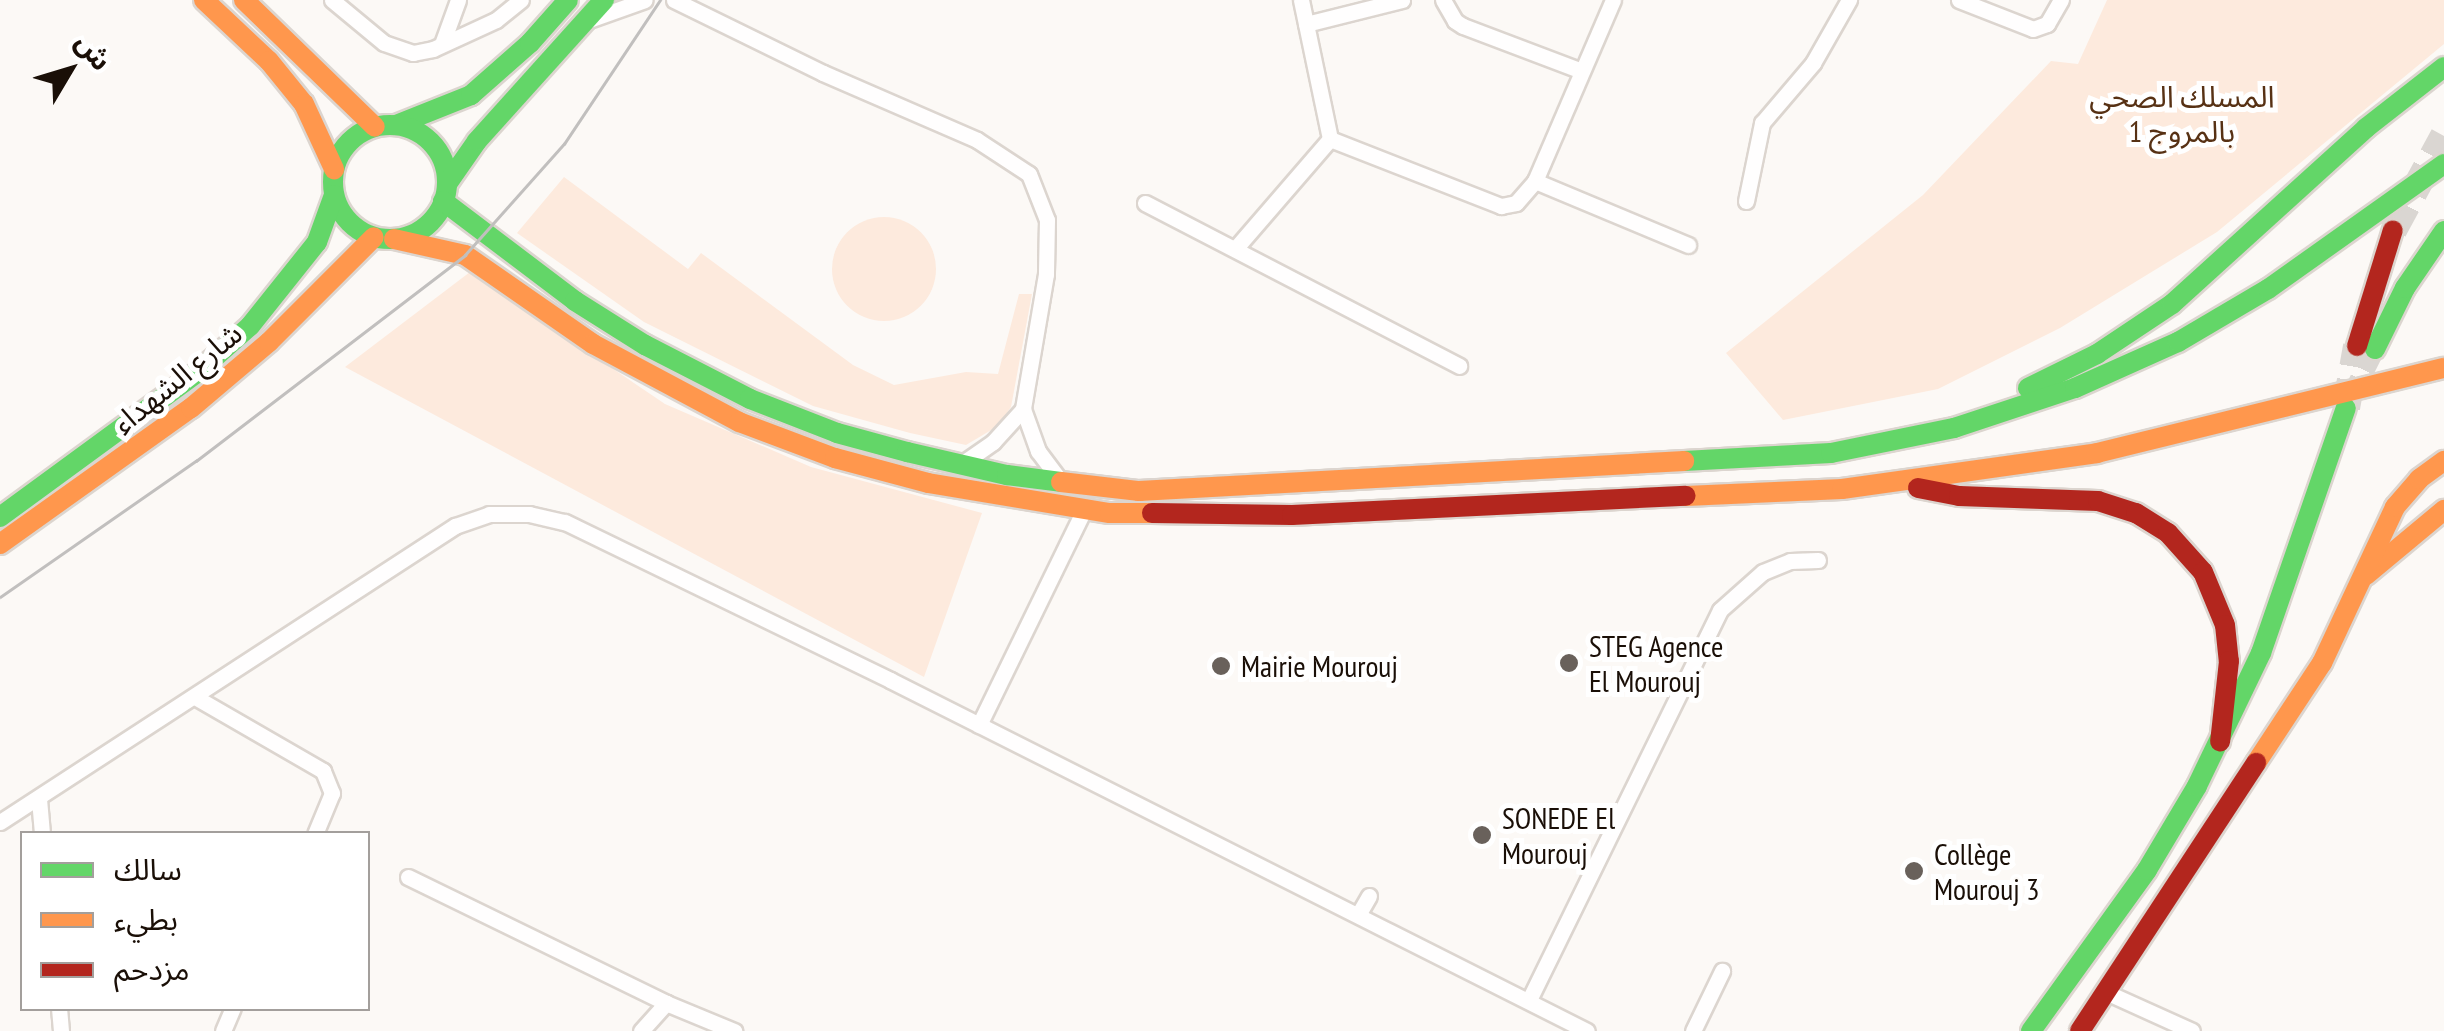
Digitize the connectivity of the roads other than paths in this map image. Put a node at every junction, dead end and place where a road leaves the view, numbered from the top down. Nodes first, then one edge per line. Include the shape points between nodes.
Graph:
1 (204, 0) edge
2 (244, 0) edge
3 (332, 0) edge
4 (458, 0) edge
5 (522, 0) edge
6 (568, 0) edge
7 (604, 0) edge
8 (645, 0) edge
9 (674, 0) edge
10 (1301, 0) edge
11 (1402, 0) edge
12 (1442, 0) edge
13 (1614, 0) edge
14 (1848, 0) edge
15 (1959, 0) edge
16 (2061, 0) edge
17 (590, 20) junction
18 (1306, 24) junction
19 (442, 44) junction
20 (2444, 67) edge
21 (1582, 71) junction
22 (385, 126) junction
23 (1330, 139) junction
24 (2444, 164) edge
25 (334, 169) junction
26 (1536, 181) junction
27 (445, 192) junction
28 (334, 195) junction
29 (1746, 201) dead end
30 (1145, 204) dead end
31 (2394, 230) tunnel mouth
32 (2444, 231) edge
33 (384, 238) junction
34 (1688, 244) dead end
35 (1234, 250) junction
36 (1459, 366) dead end
37 (2444, 368) edge
38 (2346, 408) tunnel mouth
39 (1023, 409) junction
40 (1906, 438) junction
41 (2444, 462) edge
42 (960, 464) junction
43 (1902, 482) junction
44 (1065, 485) junction
45 (1084, 510) junction
46 (2444, 510) edge
47 (0, 517) edge
48 (0, 544) edge
49 (1818, 560) dead end
50 (2361, 580) junction
51 (195, 697) junction
52 (979, 725) junction
53 (2220, 742) junction
54 (39, 799) junction
55 (0, 822) edge
56 (42, 831) edge
57 (315, 831) edge
58 (408, 876) dead end
59 (1369, 896) dead end
60 (1358, 915) junction
61 (1722, 971) dead end
62 (2108, 992) junction
63 (1528, 1000) junction
64 (666, 1003) junction
65 (641, 1031) edge
66 (734, 1031) edge
67 (1587, 1031) edge
68 (1693, 1031) edge
69 (2031, 1031) edge
70 (2080, 1031) edge
71 (2192, 1031) edge

1 - 25 main road via 304,104
2 - 22 main road
3 - 19 street via 393,48 423,52
4 - 19 street
5 - 19 street
6 - 22 main road via 471,96
7 - 17 main road
8 - 17 street
9 - 39 street via 977,140 1029,174 1047,220 1046,274
10 - 18 street
11 - 18 street
12 - 21 street via 1463,26
13 - 21 street
14 - 29 street via 1813,63 1762,122
15 - 16 street via 2033,29 2046,24
17 - 27 main road via 476,142
18 - 23 street
20 - 40 main road via 2141,326 2065,371
21 - 26 street
22 - 25 main road via 348,142
22 - 27 main road via 426,139 438,152
23 - 26 street via 1500,206 1516,204
23 - 35 street
24 - 40 main road via 2268,289 2178,342 2013,410
25 - 28 main road
26 - 34 street
27 - 33 main road via 425,228
27 - 42 main road via 574,301 645,345 838,433
28 - 33 main road via 342,214
28 - 47 main road, شارع الشهداء via 317,242 250,326
30 - 35 street
31 - 32 main road via 2366,348
33 - 45 main road via 465,255 593,344 739,422 928,483
33 - 48 main road, شارع الشهداء via 191,408
35 - 36 street
37 - 43 main road via 2096,453
38 - 53 main road via 2260,653
39 - 42 street via 993,442
39 - 44 street via 1038,451
40 - 44 main road via 1832,453 1139,491
41 - 50 main road via 2395,507
42 - 44 main road
43 - 45 main road via 1292,515
43 - 53 main road via 1960,496 2098,501 2168,533 2203,572 2225,625 2229,660
45 - 52 street
46 - 50 main road
49 - 63 street via 1763,572 1720,610
50 - 62 main road via 2322,663
51 - 52 street via 455,526 489,514 529,514 564,522
51 - 54 street
51 - 57 street via 324,772 332,793
52 - 60 street
53 - 69 main road via 2147,870
54 - 55 street
54 - 56 street
58 - 64 street
59 - 60 street
60 - 63 street
61 - 68 street
62 - 70 main road
62 - 71 street
63 - 67 street
64 - 65 street
64 - 66 street

